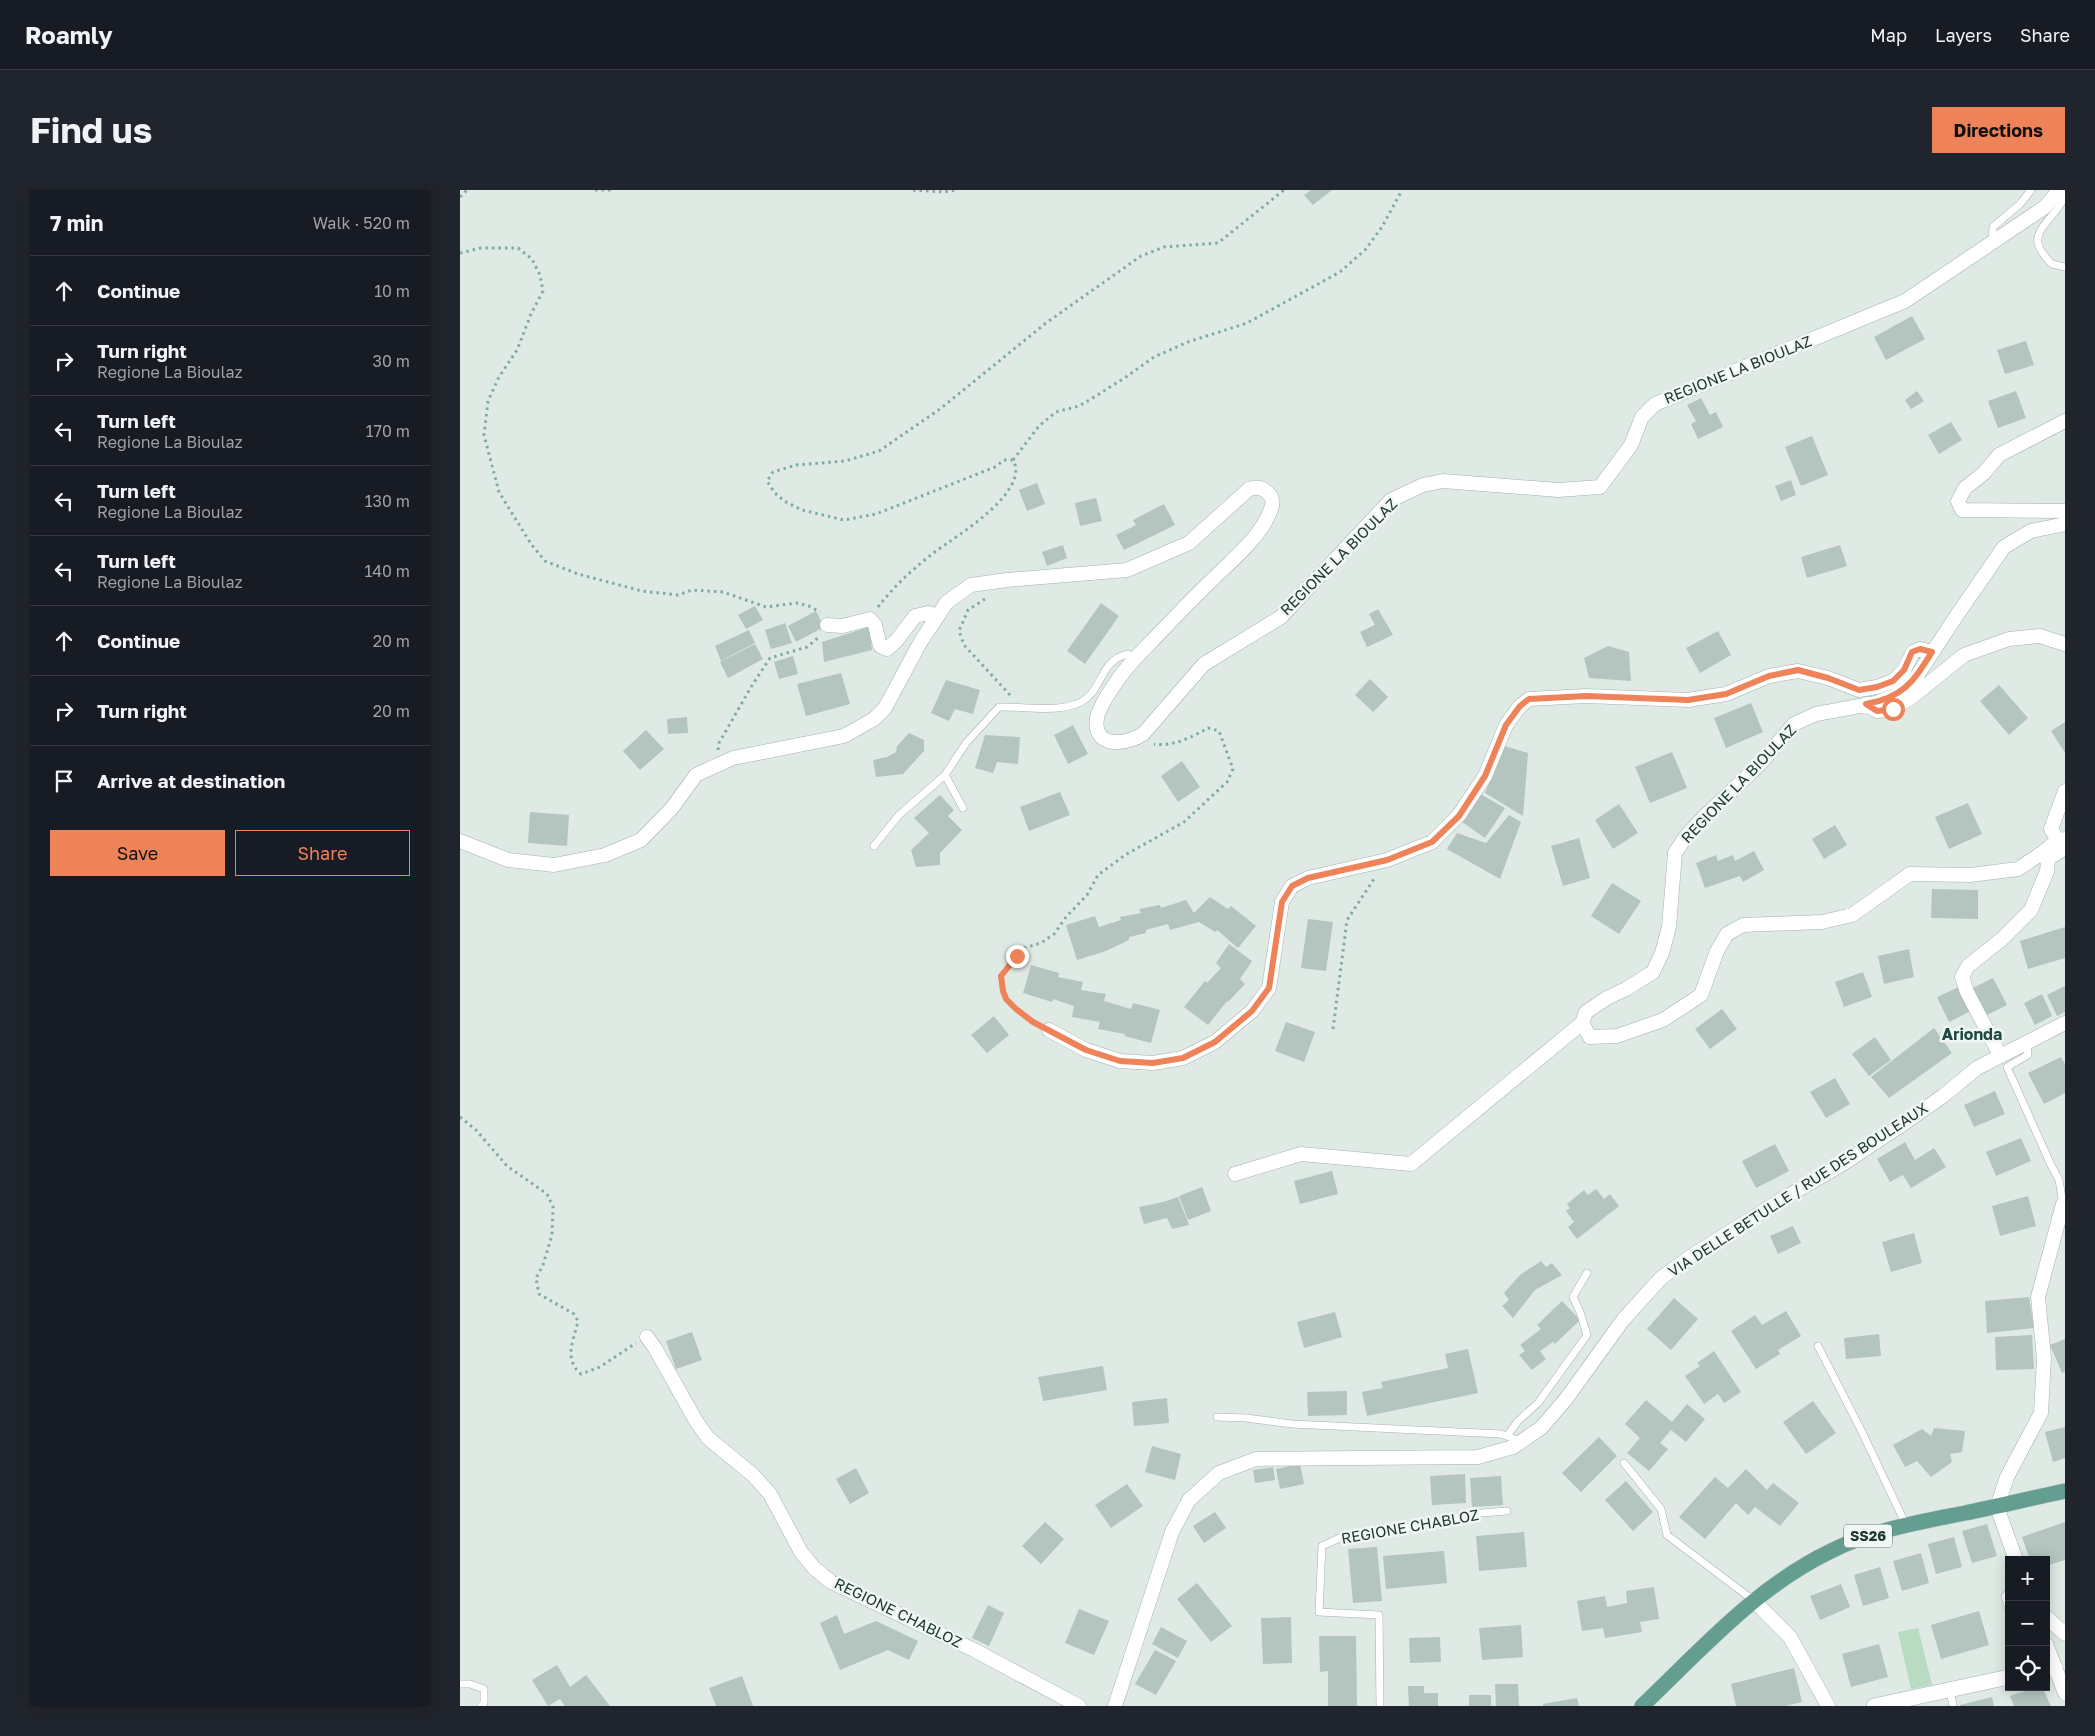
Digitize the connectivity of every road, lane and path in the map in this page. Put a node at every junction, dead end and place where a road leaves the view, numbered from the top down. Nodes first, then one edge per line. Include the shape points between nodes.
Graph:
1 (467, 190) edge
2 (595, 190) edge
3 (612, 190) edge
4 (913, 190) edge
5 (956, 190) edge
6 (1284, 190) edge
7 (1402, 190) edge
8 (2031, 190) edge
9 (2059, 190) edge
10 (2065, 192) edge
11 (460, 197) edge
12 (1992, 242) junction
13 (460, 253) edge
14 (2065, 267) edge
15 (2065, 421) edge
16 (1013, 460) junction
17 (2065, 511) edge
18 (2065, 524) edge
19 (995, 583) junction
20 (938, 616) junction
21 (870, 619) junction
22 (827, 625) junction
23 (2065, 644) edge
24 (1932, 652) junction
25 (1134, 659) junction
26 (1866, 704) junction
27 (1019, 706) junction
28 (1143, 734) junction
29 (715, 766) junction
30 (946, 775) junction
31 (2065, 791) edge
32 (963, 808) dead end
33 (2061, 840) edge
34 (460, 841) edge
35 (874, 846) dead end
36 (1387, 860) junction
37 (2065, 1022) edge
38 (1582, 1024) junction
39 (1333, 1029) dead end
40 (1049, 1030) joint
41 (2026, 1041) junction
42 (2000, 1055) junction
43 (460, 1117) edge
44 (1235, 1174) dead end
45 (2063, 1204) joint
46 (1587, 1272) dead end
47 (647, 1337) joint
48 (1818, 1346) dead end
49 (1217, 1417) dead end
50 (1507, 1436) junction
51 (1521, 1442) junction
52 (1624, 1463) dead end
53 (2065, 1491) edge
54 (1997, 1506) junction
55 (1507, 1511) dead end
56 (1906, 1525) junction
57 (2015, 1556) edge
58 (1753, 1600) junction
59 (2050, 1621) edge
60 (2065, 1634) edge
61 (2050, 1654) edge
62 (2055, 1668) edge
63 (2005, 1678) edge
64 (460, 1684) edge
65 (1950, 1690) junction
66 (2065, 1693) edge
67 (1890, 1704) edge
68 (481, 1706) edge
69 (1079, 1706) edge
70 (1115, 1706) edge
71 (1380, 1706) edge
72 (1642, 1706) edge
73 (1828, 1706) edge
74 (1874, 1706) edge
75 (1953, 1706) edge

1 - 11 path
2 - 3 path
4 - 5 path
6 - 16 path via 1218,242 1164,247 1141,256 1046,324 940,409 879,451 845,461 796,465 773,472 767,481 784,501 802,510 844,520 876,514 995,467 1004,460
7 - 16 path via 1366,250 1340,272 1247,323 1154,357 1079,406 1056,412 1039,426
8 - 12 lane via 2020,204 1992,227
9 - 12 street, REGIONE LA BIOULAZ via 2045,207
10 - 14 lane via 2062,204 2039,233 2038,244 2052,264
12 - 28 street, REGIONE LA BIOULAZ via 1904,301 1655,404 1642,417 1631,445 1600,487 1558,490 1443,481 1423,485 1392,500 1281,617 1204,664
13 - 22 path via 480,248 518,248 532,259 540,275 543,290 517,350 498,376 488,401 484,436 498,492 545,561 578,574 642,591 678,595 692,590 723,592 766,608 797,603 819,610
15 - 17 street via 1999,455 1965,488 1958,501 1962,510
16 - 21 path via 1017,471 1006,493 985,516 936,551 892,589
18 - 24 street, REGIONE LA BIOULAZ via 2031,531 2004,547
19 - 20 street, REGIONE LA BIOULAZ via 971,585 948,602
19 - 25 street, REGIONE LA BIOULAZ via 1127,570 1189,543 1249,489 1259,488 1268,492 1272,500 1271,510 1250,544
19 - 27 path via 995,594 968,610 959,632 964,645
20 - 21 street via 928,613 915,616 887,649 880,646 875,625
20 - 29 street, REGIONE LA BIOULAZ via 885,708 874,719 844,736 733,758
21 - 22 street via 838,627
22 - 29 path via 827,630 807,646 770,658 720,743
23 - 26 street via 2040,636 2009,639 1964,655 1893,709 1877,711
24 - 26 street, REGIONE LA BIOULAZ via 1915,679 1896,695
24 - 36 street via 1920,649 1912,652 1904,670 1893,681 1859,690 1798,670 1769,676 1726,694 1688,700 1586,696 1529,699 1506,725 1485,776 1459,816 1432,842
25 - 27 lane via 1128,654 1121,655 1107,666 1088,698 1071,706
25 - 28 street, REGIONE LA BIOULAZ via 1116,682 1099,713 1097,727 1105,739 1118,743 1135,740
26 - 38 street, REGIONE LA BIOULAZ via 1816,714 1794,724 1759,765 1687,835 1675,854 1669,927 1653,972 1586,1012
27 - 30 lane via 999,707 966,743
28 - 40 path via 1151,744 1164,746 1208,728 1219,731 1233,769 1227,782 1184,822 1125,854 1098,875 1087,895 1054,934 1041,943 1024,948 1001,976 1006,999 1033,1022
29 - 34 street, REGIONE LA BIOULAZ via 696,775 672,808 641,840 606,855 554,866 508,860
30 - 32 lane
30 - 35 lane via 899,816
31 - 33 street via 2051,829
33 - 38 street via 2018,869 1970,876 1910,874 1852,915 1822,922 1743,926 1727,934 1717,951 1701,995 1663,1020 1618,1036 1590,1038
33 - 42 street via 2062,849 2048,859 2047,871 2031,910 1968,966 1962,977
36 - 39 path via 1348,920
36 - 40 street via 1308,878 1292,886 1282,902 1269,988 1252,1011 1215,1042 1183,1058 1153,1063 1120,1061 1086,1050
37 - 41 street, VIA DELLE BETULLE / RUE DES BOULEAUX
38 - 44 street, REGIONE LA BIOULAZ via 1411,1164 1301,1154
41 - 42 street, VIA DELLE BETULLE / RUE DES BOULEAUX
41 - 45 lane via 2028,1055 2007,1067 2059,1180
42 - 51 street, VIA DELLE BETULLE / RUE DES BOULEAUX via 1852,1158 1661,1278 1605,1343 1566,1399 1541,1428
43 - 47 path via 476,1130 507,1166 547,1194 553,1207 552,1235 536,1286 539,1294 574,1314 578,1321 570,1356 575,1369 581,1374 600,1367
45 - 54 street via 2038,1297 2044,1358 2041,1413 2007,1477
46 - 50 lane via 1572,1297 1587,1335 1538,1403 1518,1420
47 - 69 street, REGIONE CHABLOZ via 708,1438 770,1494 801,1552 814,1568 831,1582 974,1650
48 - 56 lane
49 - 50 lane
50 - 51 lane
51 - 70 street, VIA DELLE BETULLE / RUE DES BOULEAUX via 1478,1457 1256,1458 1219,1473 1189,1500 1172,1532
52 - 58 lane via 1661,1509 1667,1535
53 - 54 main road, SS26
54 - 56 main road, SS26
54 - 57 street
55 - 71 lane, REGIONE CHABLOZ via 1469,1514 1431,1524 1342,1537 1322,1546 1319,1612 1379,1615
56 - 58 main road, SS26 via 1831,1550 1790,1573
58 - 72 main road, SS26
58 - 73 street via 1790,1637
59 - 60 street
61 - 62 street
62 - 66 street
63 - 65 street
64 - 68 lane via 484,1689
65 - 67 street
65 - 75 lane
67 - 74 street

